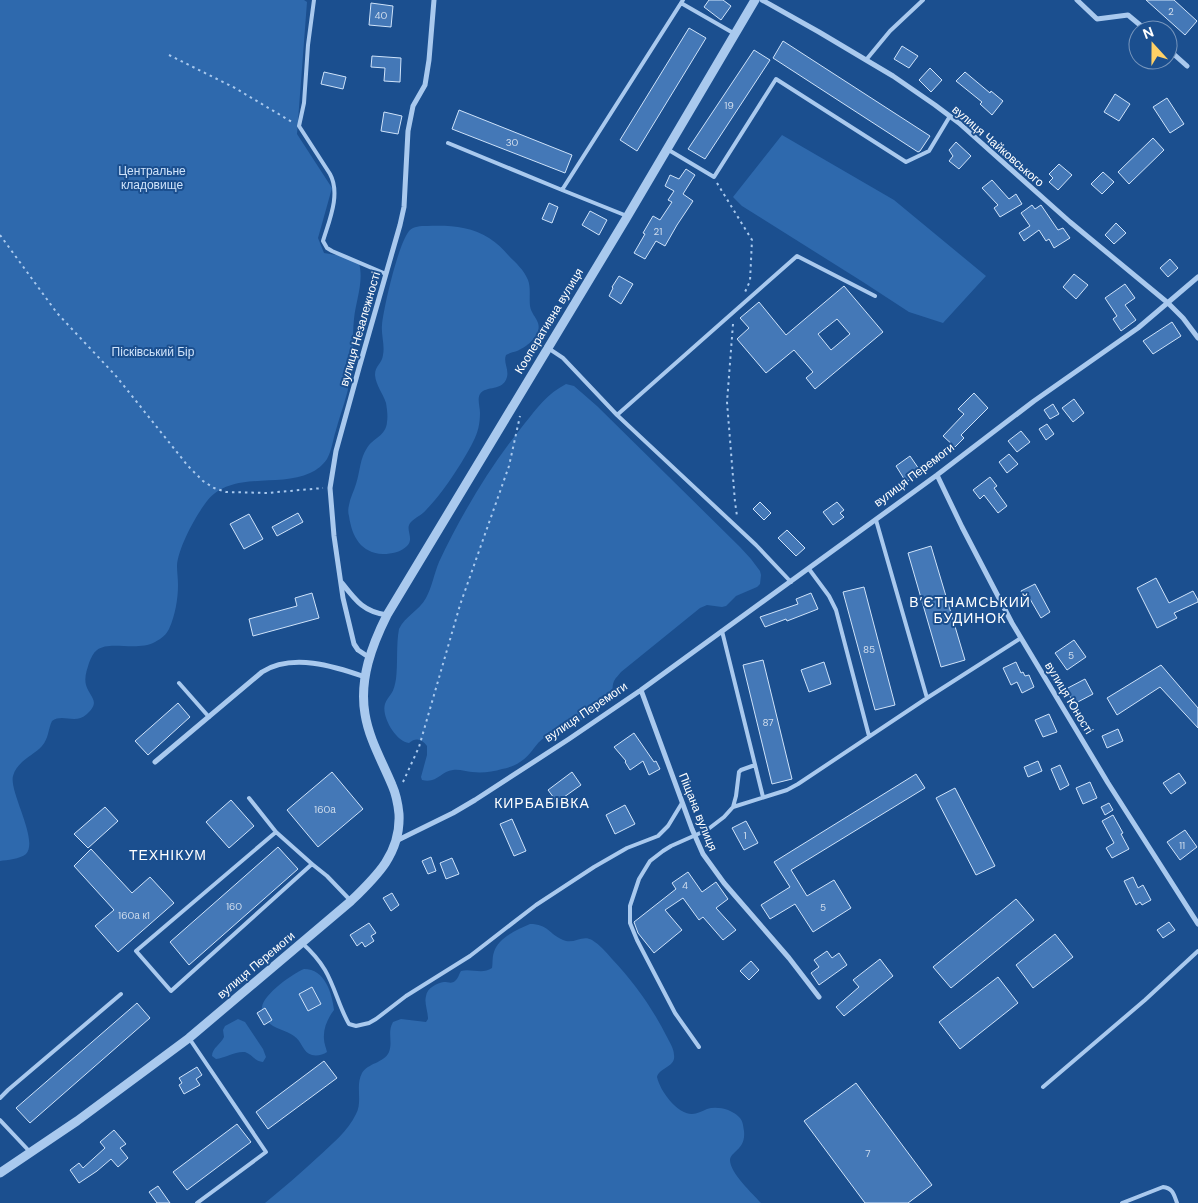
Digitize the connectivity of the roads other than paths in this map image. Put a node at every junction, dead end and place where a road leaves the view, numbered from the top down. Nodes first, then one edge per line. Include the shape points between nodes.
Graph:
1 (314, 0) edge
2 (434, 0) edge
3 (755, 0) edge
4 (762, 0) edge
5 (923, 0) edge
6 (1077, 0) edge
7 (682, 1) edge
8 (1134, 20) edge
9 (735, 34) junction
10 (1178, 58) edge
11 (866, 60) junction
12 (1187, 66) dead end
13 (950, 116) junction
14 (448, 143) dead end
15 (667, 149) junction
16 (562, 190) junction
17 (627, 217) junction
18 (386, 274) junction
19 (1198, 277) edge
20 (875, 296) dead end
21 (1168, 304) junction
22 (1198, 338) edge
23 (548, 348) junction
24 (617, 414) junction
25 (937, 475) junction
26 (876, 520) junction
27 (809, 569) junction
28 (340, 580) junction
29 (791, 582) junction
30 (388, 615) junction
31 (722, 631) junction
32 (1021, 638) junction
33 (370, 658) junction
34 (365, 677) junction
35 (179, 683) dead end
36 (641, 690) junction
37 (927, 698) junction
38 (209, 717) junction
39 (869, 736) junction
40 (156, 762) dead end
41 (755, 765) junction
42 (763, 797) junction
43 (249, 798) dead end
44 (682, 803) junction
45 (733, 807) junction
46 (276, 832) junction
47 (695, 836) junction
48 (396, 841) junction
49 (312, 864) junction
50 (351, 901) junction
51 (1198, 924) edge
52 (302, 943) junction
53 (1198, 951) edge
54 (121, 994) dead end
55 (819, 998) dead end
56 (189, 1038) junction
57 (699, 1047) dead end
58 (1043, 1087) dead end
59 (0, 1098) edge
60 (0, 1120) edge
61 (31, 1153) junction
62 (0, 1173) edge
63 (197, 1203) edge
64 (1122, 1203) edge
65 (1177, 1203) edge

1 - 18 lane via 299,126 335,186 323,241 332,251
2 - 18 street, вулиця Незалежності via 430,60 425,85 413,106 408,131 404,207
3 - 9 street, Кооперативна вулиця
4 - 11 street, вулиця Чайковського
5 - 11 lane via 890,31
6 - 8 street via 1097,19 1128,15
7 - 9 lane
7 - 16 lane
9 - 15 street, Кооперативна вулиця
10 - 12 street
11 - 13 street, вулиця Чайковського
13 - 15 lane via 929,151 906,162 776,79 714,177
13 - 21 street, вулиця Чайковського
14 - 16 lane
15 - 17 street, Кооперативна вулиця
16 - 17 lane
17 - 23 street, Кооперативна вулиця
18 - 28 street, вулиця Незалежності via 336,450 330,488
19 - 21 street, вулиця Перемоги
20 - 24 lane via 798,256
21 - 22 street, вулиця Чайковського
21 - 25 street, вулиця Перемоги
23 - 24 lane via 563,358
23 - 30 street, Кооперативна вулиця
24 - 29 lane via 739,528
25 - 26 street, вулиця Перемоги
25 - 32 street, вулиця Юності
26 - 27 street, вулиця Перемоги
26 - 37 lane
27 - 29 street, вулиця Перемоги
27 - 39 lane via 836,610
28 - 30 street via 355,600 370,611
28 - 33 street, вулиця Незалежності via 354,644
29 - 31 street, вулиця Перемоги
30 - 33 street, Кооперативна вулиця
31 - 36 street, вулиця Перемоги
31 - 41 lane
32 - 37 lane
32 - 51 street, вулиця Юності
33 - 34 street, Кооперативна вулиця
34 - 38 street via 302,662 281,663 262,672
34 - 48 street, Кооперативна вулиця via 364,704 368,730 396,796 399,825
35 - 38 lane
36 - 44 street, Піщана вулиця
36 - 48 street, вулиця Перемоги via 475,800
37 - 39 lane
38 - 40 street
39 - 42 lane via 798,784
41 - 42 lane
41 - 45 lane via 739,772
42 - 45 lane
43 - 46 lane
44 - 47 street, Піщана вулиця
44 - 52 lane via 658,836 627,848 594,867 369,1023 349,1024 325,969
45 - 47 lane via 713,826
46 - 49 lane
46 - 49 lane via 136,951 171,991
47 - 55 street, Піщана вулиця via 715,873
47 - 57 lane via 671,846 650,861 635,890 629,918 674,1013
48 - 50 street, вулиця Перемоги via 386,864
49 - 50 lane
50 - 52 street, вулиця Перемоги
52 - 56 street, вулиця Перемоги
53 - 58 lane
54 - 59 lane
56 - 61 street, вулиця Перемоги
56 - 63 lane via 266,1152
60 - 61 lane
61 - 62 street, вулиця Перемоги
64 - 65 lane via 1163,1187 1172,1191

